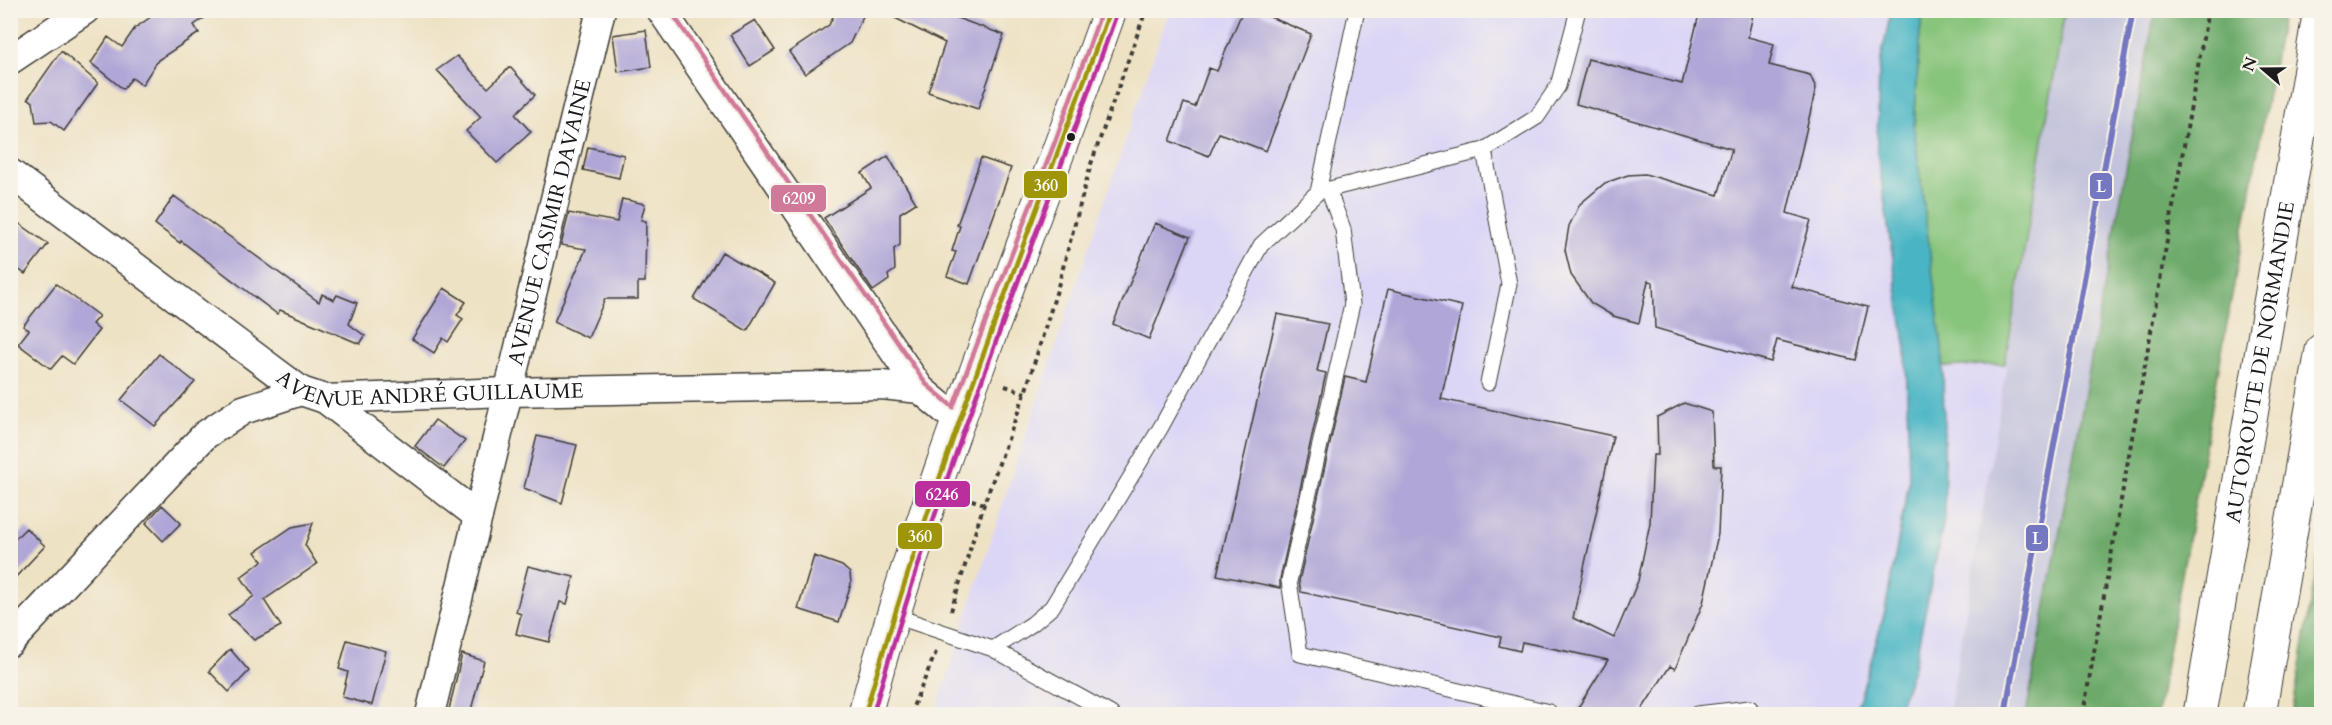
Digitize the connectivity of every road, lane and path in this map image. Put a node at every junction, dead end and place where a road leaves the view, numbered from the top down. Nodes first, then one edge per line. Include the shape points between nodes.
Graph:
1 (86, 10) edge
2 (601, 10) edge
3 (661, 10) edge
4 (1110, 10) edge
5 (1146, 10) edge
6 (1357, 10) edge
7 (1578, 10) edge
8 (2208, 10) edge
9 (2320, 10) edge
10 (10, 60) edge
11 (1484, 150) junction
12 (10, 173) edge
13 (1323, 190) junction
14 (2322, 350) edge
15 (1488, 383) dead end
16 (920, 389) junction
17 (507, 392) junction
18 (313, 395) junction
19 (957, 419) junction
20 (478, 516) junction
21 (892, 615) junction
22 (944, 633) junction
23 (10, 642) edge
24 (993, 649) junction
25 (1750, 708) dead end
26 (1549, 712) dead end
27 (430, 714) edge
28 (865, 714) edge
29 (910, 714) edge
30 (1111, 714) edge
31 (1697, 714) edge
32 (2083, 714) edge
33 (2200, 714) edge
34 (2259, 714) edge

1 - 10 street
2 - 17 street, AVENUE CASIMIR DAVAINE
3 - 16 street
4 - 19 main road
5 - 22 path via 1091,164 1029,381 984,504
6 - 13 lane
7 - 11 lane via 1558,86 1537,117
8 - 32 path
9 - 33 main road, AUTOROUTE DE NORMANDIE
11 - 13 lane
11 - 15 lane via 1509,284
12 - 18 street, AVENUE ANDRÉ GUILLAUME
13 - 24 lane via 1261,245 1161,427 1052,607
13 - 26 lane via 1343,230 1352,304 1289,580 1300,654
14 - 34 main road
16 - 17 street, AVENUE ANDRÉ GUILLAUME via 882,385
16 - 19 street
17 - 18 street, AVENUE ANDRÉ GUILLAUME
17 - 20 street, AVENUE CASIMIR DAVAINE
18 - 20 street
18 - 23 street via 243,410 205,435
19 - 21 main road
20 - 27 street, AVENUE CASIMIR DAVAINE
21 - 22 lane
21 - 28 main road
22 - 24 lane
22 - 29 path
24 - 30 lane
25 - 31 lane

